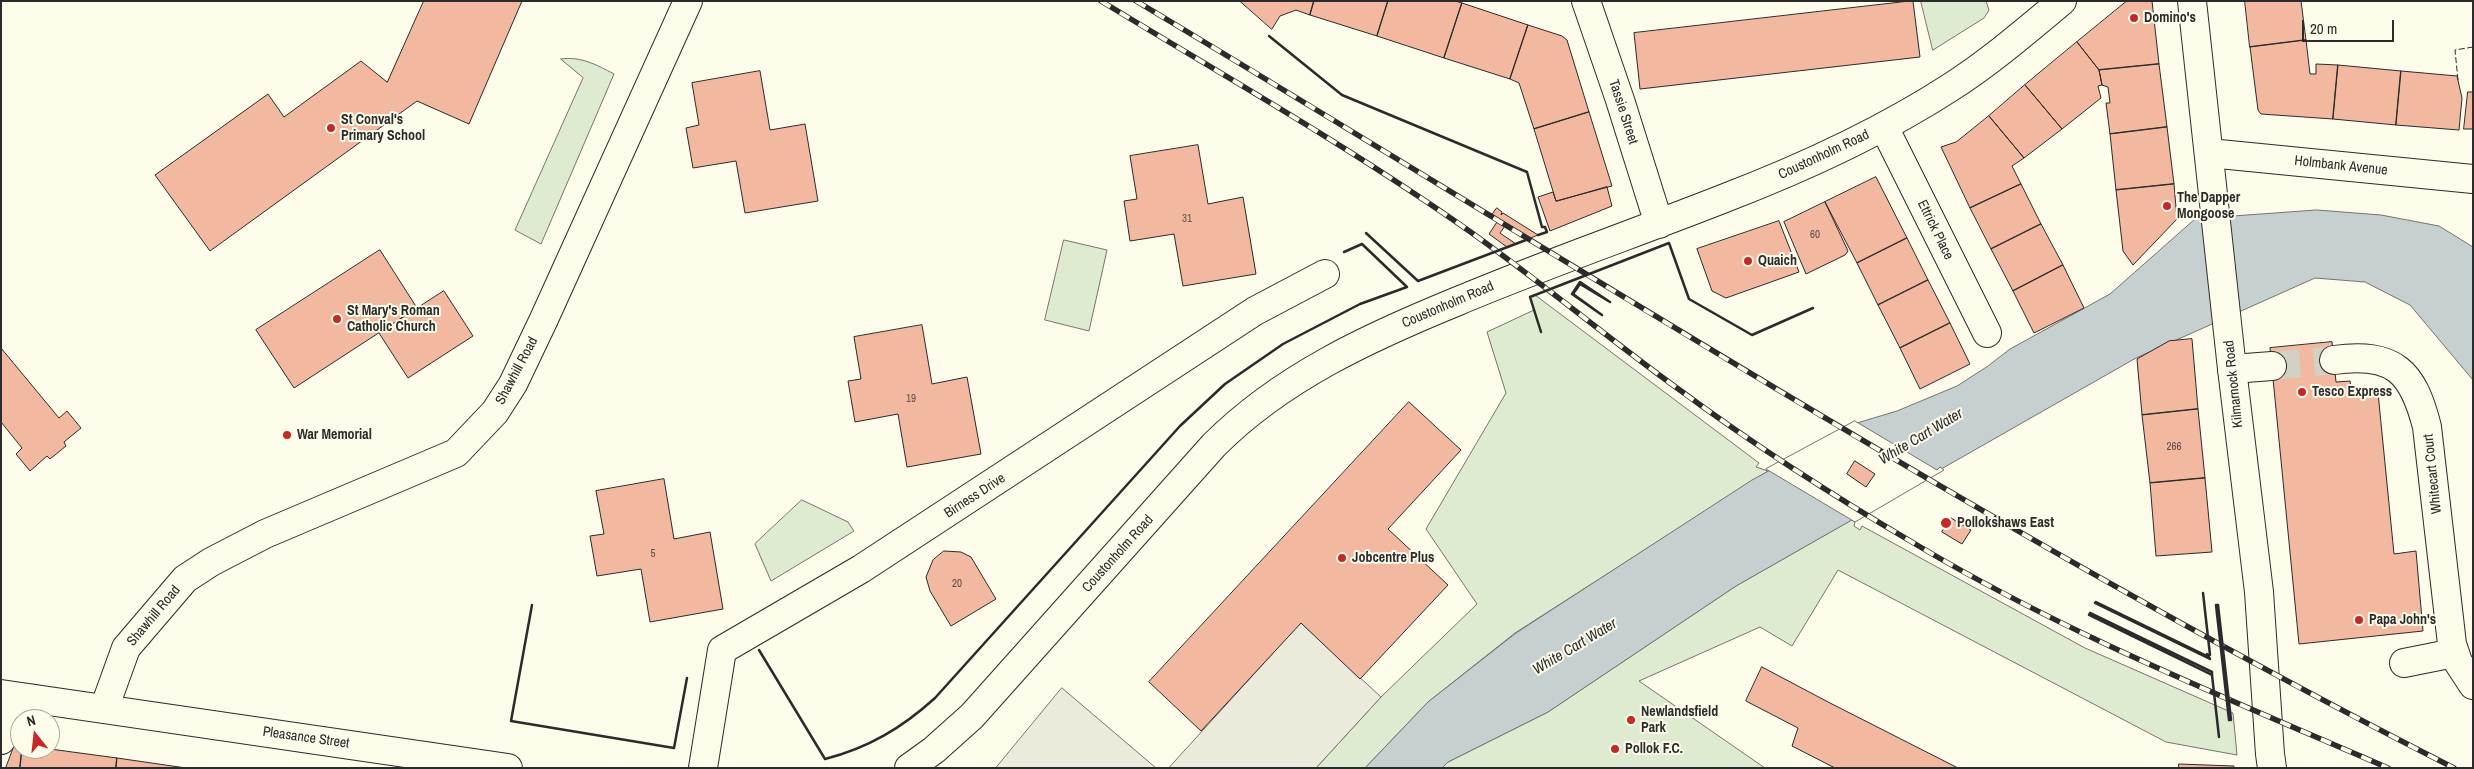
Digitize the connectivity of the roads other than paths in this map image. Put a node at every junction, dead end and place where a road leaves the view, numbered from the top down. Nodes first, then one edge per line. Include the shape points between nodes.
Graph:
1 (688, 1) edge
2 (1586, 1) edge
3 (2062, 1) edge
4 (2192, 1) edge
5 (1884, 127) junction
6 (2209, 154) junction
7 (2473, 179) edge
8 (1659, 224) junction
9 (1325, 274) dead end
10 (1986, 334) dead end
11 (2231, 360) junction
12 (2334, 360) tunnel mouth
13 (2272, 366) tunnel mouth
14 (2454, 653) junction
15 (2404, 663) dead end
16 (2473, 685) edge
17 (10, 695) edge
18 (104, 709) junction
19 (1, 740) edge
20 (372, 758) edge
21 (508, 768) edge
22 (703, 768) edge
23 (909, 768) edge
24 (2272, 768) edge

1 - 18 street, Shawhill Road via 544,319 513,384 495,412 456,453 265,534 185,579 126,648
2 - 8 street, Tassie Street
3 - 5 street, Coustonholm Road via 1982,66
4 - 6 street, Kilmarnock Road
5 - 8 street, Coustonholm Road via 1768,181
5 - 10 street, Ettrick Place
6 - 7 street, Holmbank Avenue
6 - 11 street, Kilmarnock Road
8 - 23 street, Coustonholm Road via 1497,285 1387,331 1272,395 1214,445 995,692 955,733
9 - 22 street, Birness Drive via 1255,310 861,569 722,650
11 - 13 street
11 - 24 street, Kilmarnock Road via 2259,592
12 - 14 street, Whitecart Court via 2359,357 2382,361 2404,373 2418,397 2427,427
14 - 15 street
14 - 16 street, Whitecart Court
17 - 18 street, Pleasance Street
17 - 19 street
18 - 20 street, Pleasance Street
20 - 21 street, Pleasance Street

